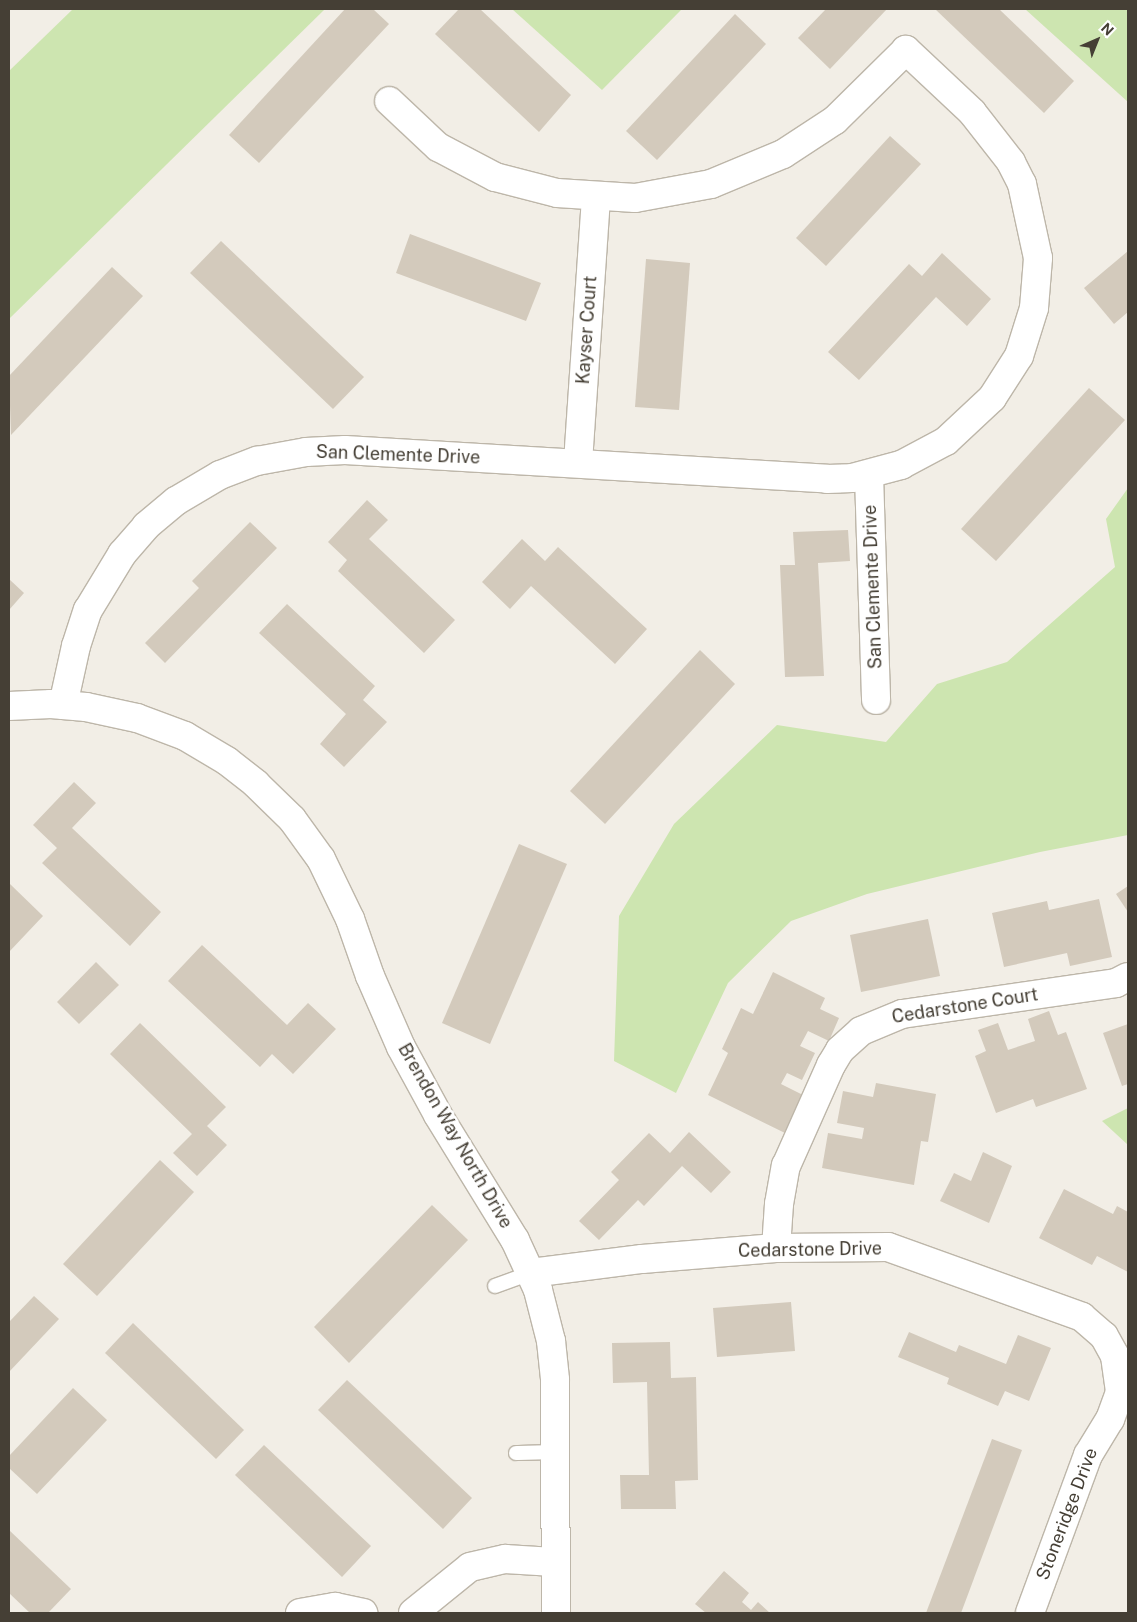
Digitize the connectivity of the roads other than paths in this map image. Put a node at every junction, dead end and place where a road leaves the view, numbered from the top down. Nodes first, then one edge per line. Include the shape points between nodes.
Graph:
1 (389, 102) dead end
2 (596, 197) junction
3 (578, 462) junction
4 (869, 474) junction
5 (876, 700) dead end
6 (63, 705) junction
7 (9, 706) edge
8 (1128, 976) edge
9 (776, 1248) junction
10 (532, 1273) junction
11 (495, 1286) dead end
12 (1116, 1360) joint
13 (516, 1452) dead end
14 (556, 1452) junction
15 (554, 1562) junction
16 (300, 1613) edge
17 (363, 1613) edge
18 (414, 1613) edge
19 (556, 1613) edge
20 (1030, 1613) edge

1 - 2 street via 438,147 495,177 558,193
2 - 3 street, Kayser Court
2 - 4 street, San Clemente Drive via 635,198 686,191 735,176 771,160 835,120 906,50 972,112 1010,162 1022,184 1033,221 1038,258 1034,308 1019,356 983,409 956,434 924,455
3 - 4 street, San Clemente Drive via 827,479
3 - 6 street, San Clemente Drive via 319,450 263,459 220,475 166,508 137,535 114,564 94,598 80,633
4 - 5 street, San Clemente Drive
6 - 7 street, Brendon Way North Drive
6 - 10 street, Brendon Way North Drive via 137,718 185,736 237,768 292,819 321,859 344,904 380,1000 419,1082
8 - 9 street, Cedarstone Court via 1116,983 902,1014 861,1031 840,1050 831,1064 786,1166 778,1204
9 - 10 street, Cedarstone Drive via 642,1259
9 - 12 street, Cedarstone Drive via 888,1247 1082,1317 1104,1336
10 - 11 lane
10 - 14 street, Brendon Way North Drive via 554,1358
12 - 20 street, Stoneridge Drive via 1120,1384 1115,1407 1088,1455
13 - 14 lane
14 - 15 street, Brendon Way North Drive
15 - 18 street via 505,1559 470,1567
15 - 19 street, Brendon Way North Drive
16 - 17 street via 335,1607

